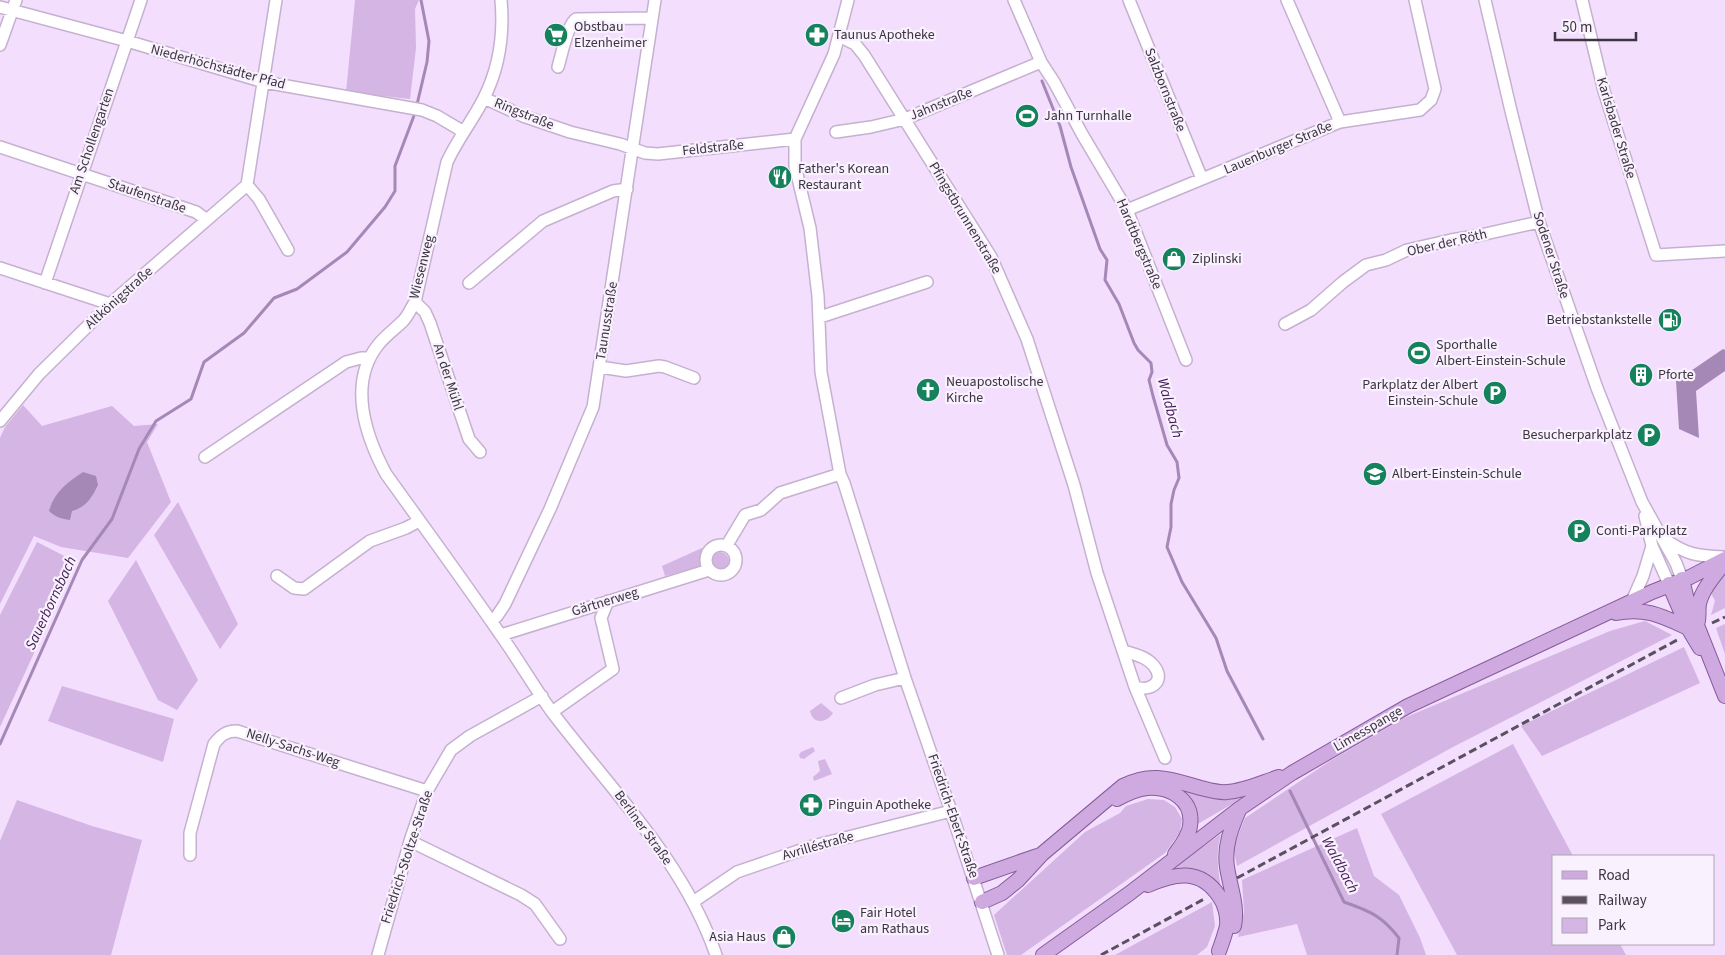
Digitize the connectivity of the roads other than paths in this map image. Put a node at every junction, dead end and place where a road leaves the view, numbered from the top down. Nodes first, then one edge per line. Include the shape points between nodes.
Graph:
1 (141, 0) edge
2 (276, 0) edge
3 (501, 0) edge
4 (655, 0) edge
5 (848, 0) edge
6 (1129, 0) edge
7 (1287, 0) edge
8 (1415, 0) edge
9 (1485, 0) edge
10 (1582, 0) edge
11 (1017, 1) edge
12 (14, 5) edge
13 (0, 7) edge
14 (652, 18) junction
15 (839, 36) junction
16 (127, 42) junction
17 (0, 45) edge
18 (1041, 62) junction
19 (558, 67) dead end
20 (264, 82) junction
21 (484, 98) junction
22 (905, 119) junction
23 (1340, 122) junction
24 (464, 132) junction
25 (836, 132) dead end
26 (795, 139) junction
27 (0, 147) edge
28 (632, 149) junction
29 (81, 174) junction
30 (1202, 180) junction
31 (246, 185) junction
32 (626, 189) junction
33 (1127, 210) junction
34 (207, 220) junction
35 (1540, 222) junction
36 (288, 250) dead end
37 (1725, 251) edge
38 (0, 268) edge
39 (927, 282) dead end
40 (45, 283) junction
41 (469, 283) dead end
42 (415, 302) junction
43 (110, 304) junction
44 (820, 317) junction
45 (1285, 324) dead end
46 (369, 358) junction
47 (1186, 360) dead end
48 (600, 367) junction
49 (694, 378) dead end
50 (0, 421) edge
51 (480, 452) dead end
52 (205, 457) dead end
53 (840, 474) junction
54 (1642, 502) junction
55 (419, 521) junction
56 (1660, 536) junction
57 (727, 546) junction
58 (1652, 546) junction
59 (1725, 559) edge
60 (709, 570) junction
61 (277, 576) dead end
62 (1682, 579) junction
63 (1669, 584) junction
64 (608, 600) junction
65 (1632, 601) junction
66 (1606, 615) junction
67 (491, 621) junction
68 (1693, 627) junction
69 (501, 635) junction
70 (1124, 651) junction
71 (905, 678) junction
72 (1135, 687) junction
73 (542, 696) junction
74 (1725, 696) edge
75 (840, 698) dead end
76 (552, 712) junction
77 (1165, 758) dead end
78 (1292, 773) junction
79 (427, 791) junction
80 (1239, 810) junction
81 (951, 811) junction
82 (1092, 812) junction
83 (410, 841) junction
84 (1042, 854) junction
85 (190, 855) dead end
86 (1166, 865) junction
87 (974, 878) junction
88 (1130, 893) junction
89 (693, 902) junction
90 (982, 902) junction
91 (560, 939) dead end
92 (1217, 953) edge
93 (378, 955) edge
94 (716, 955) edge
95 (998, 955) edge
96 (1043, 955) edge

1 - 16 street, Am Schollengarten
2 - 20 street
3 - 21 street, Ringstraße via 500,48
4 - 14 street, Taunusstraße
5 - 15 street, Friedrich-Ebert-Straße
6 - 30 street, Salzbornstraße
7 - 23 street
8 - 23 street, Lauenburger Straße via 1435,89 1431,100 1420,110
9 - 35 street, Sodener Straße
10 - 37 street, Karlsbader Straße via 1604,91 1656,256
11 - 18 street, Hardtbergstraße
12 - 13 street, Niederhöchstädter Pfad
12 - 16 street, Niederhöchstädter Pfad
12 - 17 street
14 - 19 street via 572,20
14 - 28 street, Taunusstraße
15 - 22 street, Pfingstbrunnenstraße via 855,44 864,55
15 - 26 street, Friedrich-Ebert-Straße
16 - 20 street, Niederhöchstädter Pfad
16 - 29 street, Am Schollengarten
18 - 22 street, Jahnstraße
18 - 33 street, Hardtbergstraße
20 - 24 street, Niederhöchstädter Pfad via 409,106 437,116
20 - 31 street
21 - 24 street, Wiesenweg
21 - 28 street, Ringstraße via 522,116
22 - 25 street, Jahnstraße
22 - 70 street, Pfingstbrunnenstraße via 991,257 1027,338 1074,485 1097,573
23 - 30 street, Lauenburger Straße
24 - 42 street, Wiesenweg via 447,162
26 - 28 street, Feldstraße via 658,154
26 - 44 street, Friedrich-Ebert-Straße via 795,166 810,228
27 - 29 street, Staufenstraße
28 - 32 street, Taunusstraße
29 - 34 street, Staufenstraße via 196,212
29 - 40 street, Am Schollengarten
30 - 33 street, Lauenburger Straße
31 - 34 street, Altkönigstraße
31 - 36 street via 259,199
32 - 41 street via 613,191 543,221
32 - 48 street, Taunusstraße
33 - 47 street, Hardtbergstraße
34 - 43 street, Altkönigstraße
35 - 45 street, Ober der Röth via 1407,250 1366,265 1311,310
35 - 54 street, Sodener Straße
38 - 40 street
39 - 44 street
40 - 43 street
42 - 46 street, Wiesenweg
42 - 51 street, An der Mühl via 430,323 469,439
43 - 50 street, Altkönigstraße via 39,374
44 - 53 street, Friedrich-Ebert-Straße via 821,372
46 - 52 street via 346,362
46 - 55 street, Berliner Straße via 361,382 369,437 386,474
48 - 49 street via 626,371 659,366
48 - 67 street, Taunusstraße via 593,407 550,509 505,604
53 - 57 street via 780,493 761,510 745,515
53 - 71 street, Friedrich-Ebert-Straße
54 - 56 street, Sodener Straße
54 - 58 street, Sodener Straße
55 - 61 street via 370,541 304,589 294,588
55 - 67 street, Berliner Straße
56 - 59 street via 1687,553
56 - 62 street, Sodener Straße
57 - 60 street via 718,545 710,549 705,562
57 - 60 street via 735,555 734,568 722,575
58 - 63 street, Sodener Straße
58 - 65 street
59 - 62 main road, Limesspange
59 - 68 main road via 1702,597
60 - 64 street, Gärtnerweg
62 - 63 main road, Limesspange
62 - 68 main road
63 - 65 main road, Limesspange
63 - 68 main road, Sodener Straße
64 - 69 street, Gärtnerweg
64 - 76 street via 601,618 613,669
65 - 66 main road, Limesspange
66 - 68 main road via 1643,610
66 - 78 main road, Limesspange via 1408,706
67 - 69 street, Berliner Straße
68 - 74 main road
69 - 73 street, Berliner Straße
70 - 72 street, Pfingstbrunnenstraße
70 - 72 street via 1146,660 1157,672 1155,685 1144,689
71 - 75 street
71 - 81 street, Friedrich-Ebert-Straße
72 - 77 street, Pfingstbrunnenstraße
73 - 76 street, Berliner Straße
73 - 79 street, Friedrich-Stoltze-Straße via 451,750
76 - 89 street, Berliner Straße via 663,854
78 - 80 main road, Limesspange
78 - 82 main road via 1227,792 1153,776 1123,786
79 - 83 street, Friedrich-Stoltze-Straße
79 - 85 street, Nelly-Sachs-Weg via 237,731 228,731 214,744 190,833
80 - 86 main road, Limesspange
80 - 92 main road via 1227,844 1227,866 1236,918 1230,938
81 - 87 street, Friedrich-Ebert-Straße
81 - 89 street, Avrilléstraße via 813,846 737,872
82 - 84 main road
82 - 86 main road via 1145,788 1172,791 1188,809 1190,825 1188,835
83 - 91 street via 535,904
83 - 93 street, Friedrich-Stoltze-Straße
84 - 87 main road
84 - 90 main road via 1002,893
86 - 88 main road, Limesspange
87 - 90 street, Friedrich-Ebert-Straße
88 - 92 main road via 1170,876 1191,876 1206,881 1215,890 1226,912 1227,924
88 - 96 main road, Limesspange
89 - 94 street, Berliner Straße
90 - 95 street, Friedrich-Ebert-Straße

